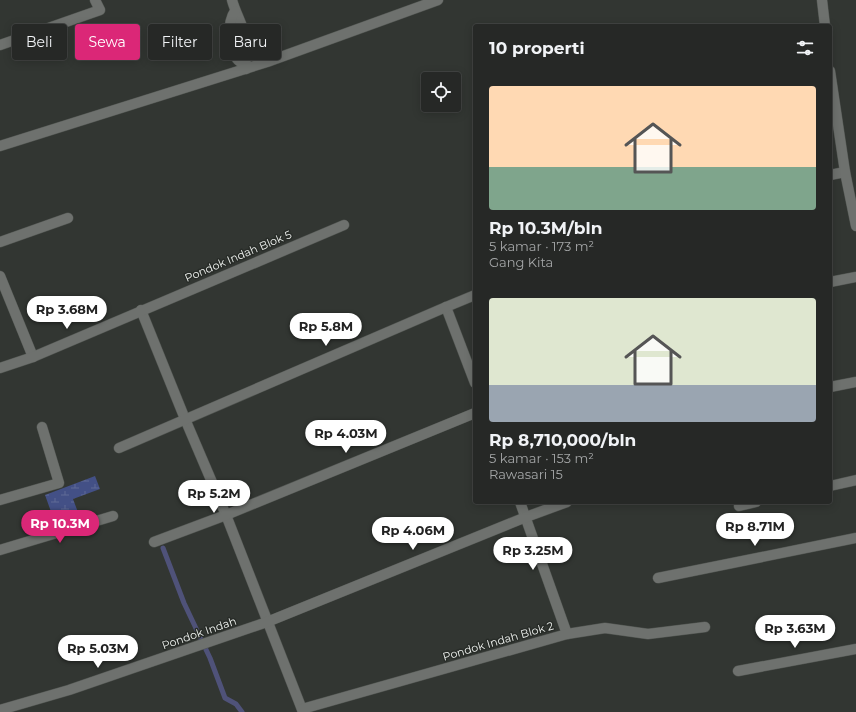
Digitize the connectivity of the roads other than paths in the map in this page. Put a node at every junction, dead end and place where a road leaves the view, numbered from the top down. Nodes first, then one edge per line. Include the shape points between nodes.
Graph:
1 (95, 0) edge
2 (232, 0) edge
3 (438, 0) edge
4 (822, 0) edge
5 (235, 11) junction
6 (825, 24) edge
7 (0, 45) edge
8 (245, 67) junction
9 (832, 84) edge
10 (0, 146) edge
11 (845, 172) junction
12 (832, 174) edge
13 (853, 196) edge
14 (68, 218) dead end
15 (344, 225) dead end
16 (856, 226) edge
17 (0, 242) edge
18 (0, 276) edge
19 (856, 277) edge
20 (832, 282) edge
21 (473, 297) edge
22 (446, 307) junction
23 (141, 310) junction
24 (33, 357) junction
25 (0, 368) edge
26 (473, 378) edge
27 (856, 382) edge
28 (832, 387) edge
29 (473, 414) edge
30 (185, 419) junction
31 (42, 428) dead end
32 (119, 448) dead end
33 (856, 480) edge
34 (832, 486) edge
35 (0, 499) edge
36 (521, 504) edge
37 (562, 504) edge
38 (748, 504) edge
39 (739, 506) dead end
40 (226, 515) junction
41 (113, 516) dead end
42 (526, 517) junction
43 (856, 538) edge
44 (154, 542) dead end
45 (0, 550) edge
46 (658, 578) dead end
47 (268, 622) junction
48 (705, 627) dead end
49 (567, 634) junction
50 (856, 649) edge
51 (738, 671) dead end
52 (0, 710) edge
53 (302, 710) edge

1 - 7 street via 100,10
2 - 5 street
3 - 8 street via 267,62
4 - 6 street
5 - 8 street via 247,44
5 - 8 street via 230,22 231,42 234,55
8 - 10 street
9 - 11 street
11 - 12 street
11 - 13 street
13 - 16 street
14 - 17 street
15 - 23 street, Pondok Indah Blok 5
18 - 24 street
19 - 20 street
21 - 22 street
22 - 26 street
22 - 30 street
23 - 24 street, Pondok Indah Blok 5
23 - 30 street
24 - 25 street, Pondok Indah Blok 5
27 - 28 street
29 - 40 street
30 - 32 street
30 - 40 street
31 - 35 street via 59,483
33 - 34 street
36 - 42 street
37 - 42 street, Pondok Indah
38 - 39 street
40 - 44 street
40 - 47 street
41 - 45 street
42 - 47 street, Pondok Indah
42 - 49 street
43 - 46 street
47 - 52 street, Pondok Indah via 69,690
47 - 53 street
48 - 49 street, Pondok Indah Blok 2 via 648,634 605,628
49 - 53 street, Pondok Indah Blok 2
50 - 51 street

